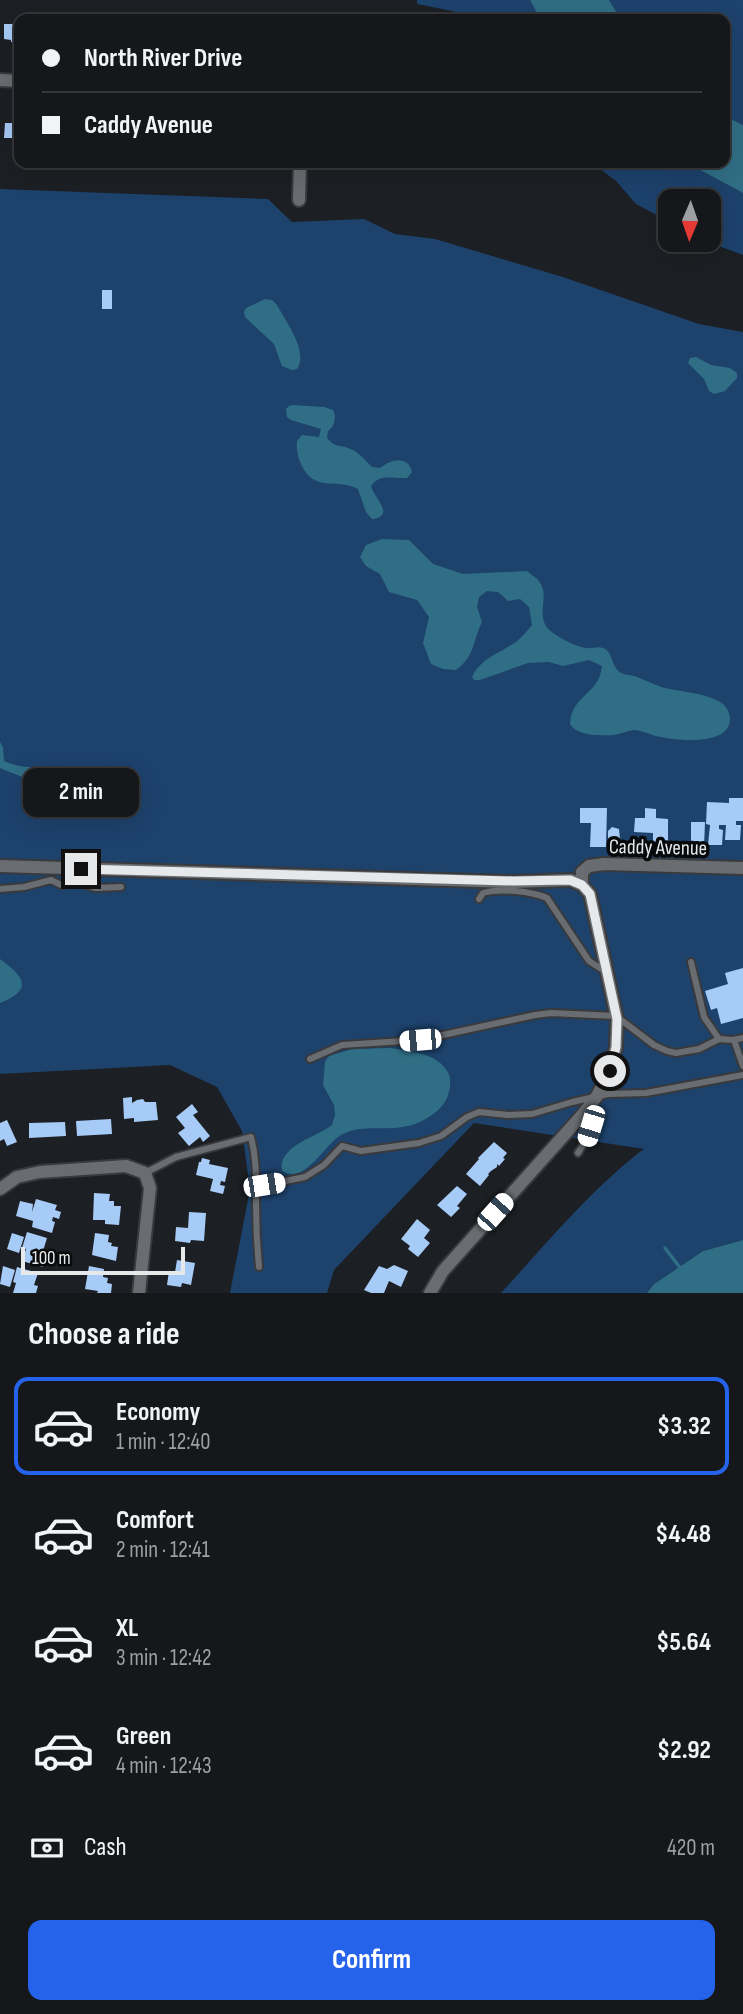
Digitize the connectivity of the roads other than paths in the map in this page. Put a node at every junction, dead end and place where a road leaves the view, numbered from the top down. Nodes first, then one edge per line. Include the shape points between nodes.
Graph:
1 (300, 168) edge
2 (299, 200) dead end
3 (0, 866) edge
4 (743, 868) edge
5 (582, 885) junction
6 (121, 887) dead end
7 (0, 889) edge
8 (479, 899) dead end
9 (691, 962) dead end
10 (608, 973) junction
11 (617, 1016) junction
12 (743, 1038) edge
13 (719, 1039) junction
14 (734, 1040) junction
15 (310, 1059) dead end
16 (743, 1066) edge
17 (743, 1075) edge
18 (592, 1102) junction
19 (578, 1153) dead end
20 (145, 1173) junction
21 (256, 1187) junction
22 (0, 1189) edge
23 (259, 1267) dead end
24 (139, 1293) edge
25 (430, 1293) edge

1 - 2 street
3 - 5 street via 570,880
4 - 5 street, Caddy Avenue via 604,864 582,872
5 - 10 street via 590,894
6 - 7 lane via 94,888 77,882 61,885 51,880
8 - 10 lane via 490,891 547,898 589,961
9 - 13 lane via 704,1017
10 - 11 street
11 - 13 lane via 667,1051 699,1049
11 - 15 lane via 535,1014 420,1040 342,1045
11 - 18 street via 610,1071
12 - 14 lane
13 - 14 lane
14 - 16 lane
17 - 18 lane via 646,1093 608,1094
18 - 19 lane via 591,1126
18 - 21 lane via 532,1114 473,1114 441,1136 419,1143 361,1151 342,1146 312,1174
18 - 25 street via 443,1271
20 - 21 lane via 176,1157 251,1137
20 - 22 street via 126,1167 40,1172 17,1177
20 - 24 street via 150,1188
21 - 23 lane

